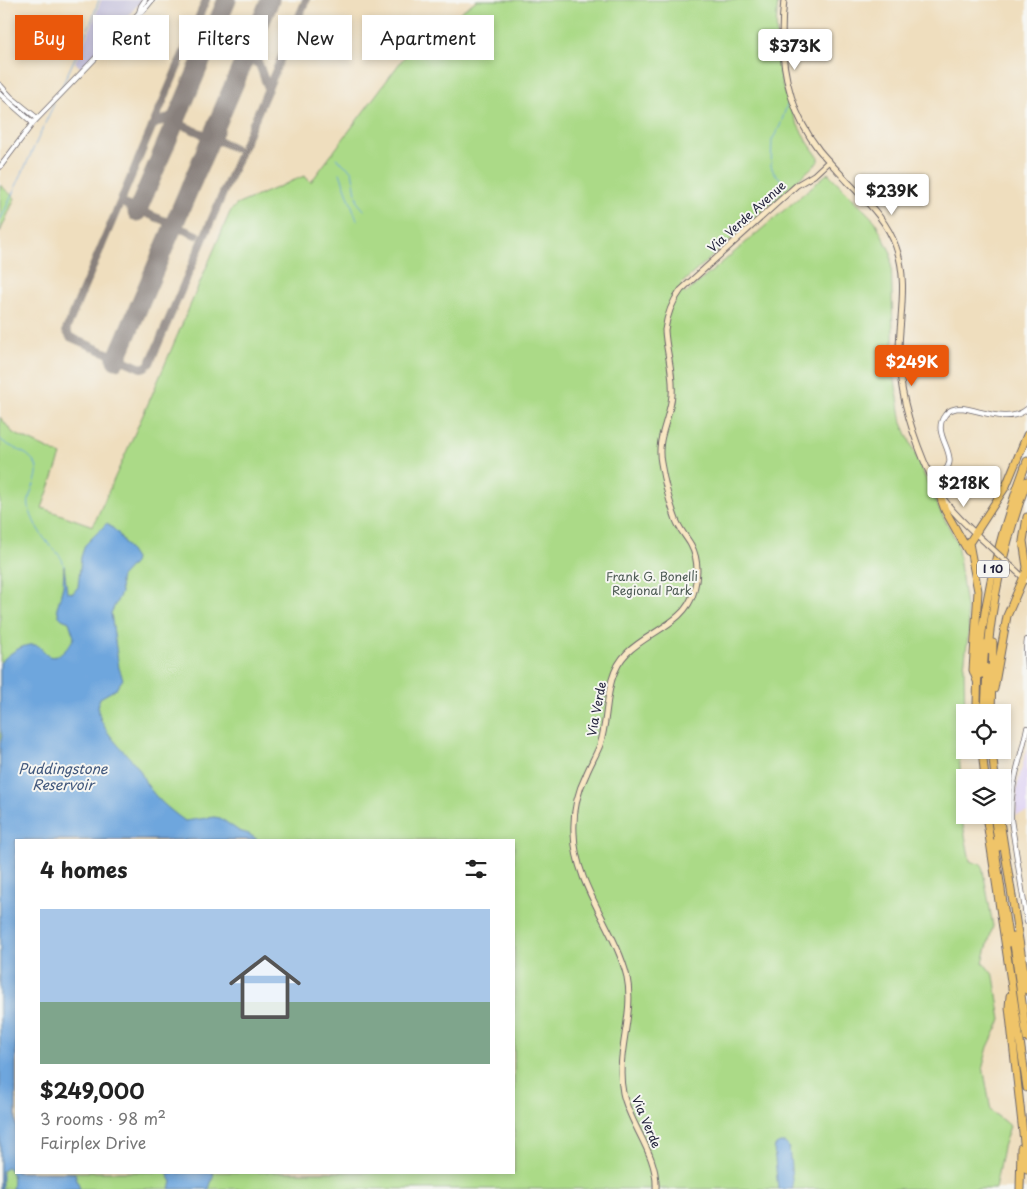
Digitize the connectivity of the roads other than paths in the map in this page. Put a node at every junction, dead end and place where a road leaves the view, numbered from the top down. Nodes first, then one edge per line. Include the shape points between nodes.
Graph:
1 (145, 0) edge
2 (152, 0) edge
3 (784, 0) edge
4 (139, 13) junction
5 (0, 85) edge
6 (0, 94) edge
7 (37, 118) junction
8 (33, 123) junction
9 (829, 162) junction
10 (0, 167) edge
11 (681, 290) joint
12 (1027, 409) edge
13 (1027, 435) edge
14 (1027, 453) edge
15 (1027, 461) edge
16 (1027, 470) edge
17 (932, 478) junction
18 (1027, 481) edge
19 (1018, 484) junction
20 (1027, 492) edge
21 (939, 493) junction
22 (1027, 517) edge
23 (975, 533) junction
24 (1026, 561) edge
25 (974, 565) junction
26 (1025, 579) edge
27 (1027, 640) edge
28 (1027, 666) edge
29 (978, 681) junction
30 (977, 704) edge
31 (981, 704) edge
32 (985, 704) edge
33 (991, 704) edge
34 (992, 704) edge
35 (1027, 728) edge
36 (987, 824) edge
37 (993, 824) edge
38 (993, 824) edge
39 (1000, 824) edge
40 (1027, 922) edge
41 (1011, 981) junction
42 (1027, 990) edge
43 (1027, 1038) edge
44 (1027, 1064) edge
45 (1027, 1088) edge
46 (1022, 1122) junction
47 (1027, 1169) edge
48 (656, 1189) edge
49 (1020, 1189) edge

1 - 4 street
2 - 4 street
3 - 9 main road via 782,52 789,90 806,130
4 - 7 street
5 - 7 street
6 - 8 street
7 - 8 street
8 - 10 street
9 - 11 main road, Via Verde Avenue via 797,185
9 - 17 main road via 879,216 897,248 902,277 899,349 902,388 911,426
11 - 48 main road, Via Verde via 666,321 672,395 661,436 660,456 675,519 691,546 698,577 693,595 682,613 627,652 616,669 600,744 580,788 574,814 575,850 580,870 627,978 628,1010 621,1063 623,1093 630,1117 649,1153
12 - 17 street via 1007,417 962,408 948,412 940,429 949,453 949,463 944,472
13 - 23 highway via 1006,486
14 - 19 highway
15 - 19 highway, I 10
16 - 31 highway via 995,576 985,643
17 - 21 main road
18 - 32 highway via 1009,535 997,587
19 - 29 highway, I 10 via 992,574
20 - 33 highway, I 10 via 1009,548 997,607
21 - 23 main road
21 - 25 highway
22 - 24 highway via 1023,541
23 - 25 highway via 969,543
23 - 26 main road, bridge
24 - 26 highway
25 - 29 highway via 978,591 973,670
26 - 34 highway via 1007,616
27 - 28 street
29 - 30 highway, I 10
35 - 40 street via 1010,806
36 - 41 highway
37 - 43 highway
38 - 44 highway
39 - 42 highway
41 - 45 highway
41 - 46 highway via 1010,1007
46 - 47 highway
46 - 49 highway

